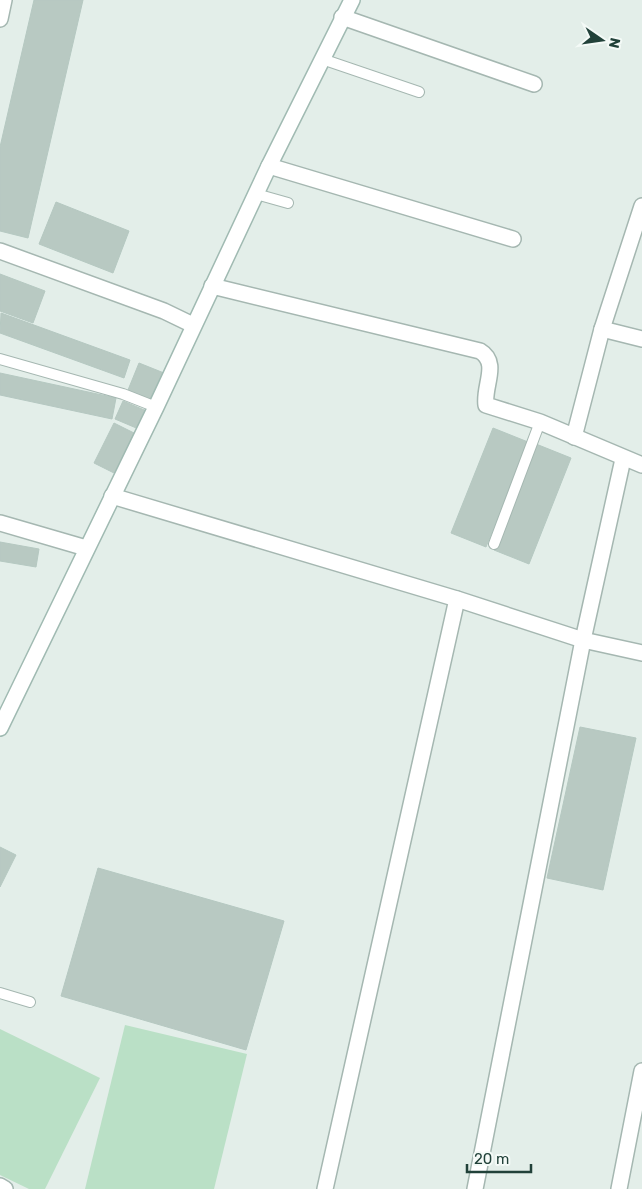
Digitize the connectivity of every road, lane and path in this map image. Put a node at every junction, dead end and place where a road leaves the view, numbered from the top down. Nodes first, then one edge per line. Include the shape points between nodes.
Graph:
1 (4, 0) edge
2 (352, 0) edge
3 (342, 17) junction
4 (0, 19) edge
5 (322, 59) junction
6 (534, 84) dead end
7 (419, 92) dead end
8 (269, 166) junction
9 (256, 194) junction
10 (288, 203) dead end
11 (642, 206) edge
12 (514, 239) dead end
13 (0, 251) edge
14 (212, 286) junction
15 (194, 325) junction
16 (602, 329) junction
17 (642, 339) edge
18 (0, 360) edge
19 (156, 407) junction
20 (540, 422) junction
21 (574, 437) junction
22 (623, 459) junction
23 (642, 465) edge
24 (112, 496) junction
25 (0, 523) edge
26 (494, 544) dead end
27 (86, 548) junction
28 (457, 599) junction
29 (583, 640) junction
30 (642, 654) edge
31 (0, 728) edge
32 (0, 993) edge
33 (30, 1002) dead end
34 (642, 1071) edge
35 (0, 1186) edge
36 (5, 1189) edge
37 (324, 1189) edge
38 (475, 1189) edge
39 (619, 1189) edge

1 - 4 street
2 - 3 street
3 - 5 street
3 - 6 street
5 - 7 lane
5 - 8 street
8 - 9 street
8 - 12 street
9 - 10 lane
9 - 14 street
11 - 16 street
13 - 15 street
14 - 15 street
14 - 20 street via 480,351 491,364 486,405
15 - 19 street
16 - 17 street
16 - 21 street
18 - 19 lane via 123,394
19 - 24 street
20 - 21 street
20 - 26 lane
21 - 22 street
22 - 23 street
22 - 29 street
24 - 27 street
24 - 28 street
25 - 27 street
27 - 31 street
28 - 29 street
28 - 37 street
29 - 30 street
29 - 38 street
32 - 33 lane
34 - 39 street
35 - 36 street

